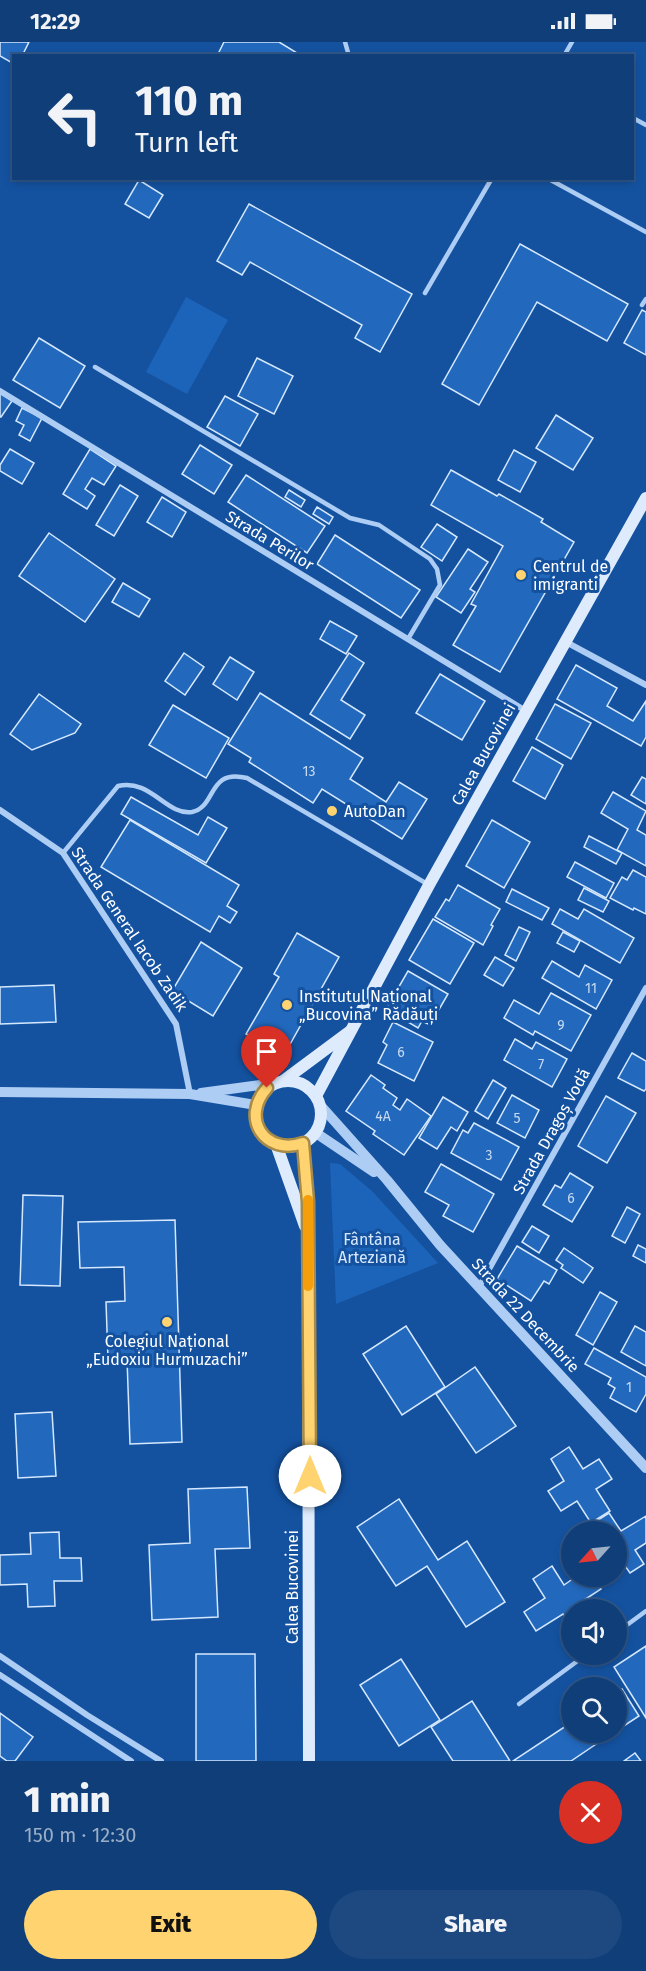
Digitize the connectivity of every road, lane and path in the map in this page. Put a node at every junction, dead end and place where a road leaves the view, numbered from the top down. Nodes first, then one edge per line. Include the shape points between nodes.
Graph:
1 (491, 180) edge
2 (551, 180) edge
3 (646, 232) edge
4 (425, 293) dead end
5 (646, 299) edge
6 (642, 305) dead end
7 (95, 367) dead end
8 (0, 391) edge
9 (646, 498) edge
10 (408, 639) junction
11 (566, 642) junction
12 (646, 685) edge
13 (526, 711) junction
14 (0, 810) edge
15 (63, 853) junction
16 (429, 885) junction
17 (646, 988) edge
18 (353, 1029) junction
19 (279, 1082) junction
20 (0, 1092) edge
21 (190, 1094) junction
22 (319, 1101) junction
23 (256, 1105) junction
24 (316, 1133) junction
25 (303, 1143) junction
26 (276, 1144) junction
27 (387, 1180) junction
28 (307, 1233) junction
29 (479, 1287) junction
30 (644, 1461) edge
31 (646, 1611) edge
32 (627, 1625) edge
33 (0, 1656) edge
34 (571, 1665) edge
35 (0, 1675) edge
36 (519, 1704) dead end
37 (131, 1761) edge
38 (161, 1761) edge
39 (309, 1761) edge

1 - 4 lane
2 - 3 lane
5 - 6 lane
7 - 10 lane via 350,518 379,525 430,560 440,585
8 - 10 street, Strada Perilor
9 - 11 main road, Calea Bucovinei
10 - 13 street, Strada Perilor
11 - 12 street
11 - 13 main road, Calea Bucovinei
13 - 16 main road, Calea Bucovinei
14 - 15 street, Strada General Iacob Zadik
15 - 16 lane via 118,786 130,783 141,787 189,812 202,806 221,780 237,776 247,778
15 - 21 street, Strada General Iacob Zadik via 176,1024
16 - 18 main road, Calea Bucovinei
17 - 29 street, Strada Dragoș Vodă
18 - 19 main road, Calea Bucovinei
18 - 22 main road, Calea Bucovinei
19 - 21 street
19 - 22 main road via 302,1083
19 - 23 main road via 260,1095
20 - 21 street
21 - 23 street
22 - 24 main road via 321,1120
22 - 27 street, Strada 22 Decembrie
23 - 26 main road via 257,1124 267,1139
24 - 25 main road
24 - 27 street, Strada 22 Decembrie
25 - 26 main road
25 - 28 main road, Calea Bucovinei
26 - 28 main road, Calea Bucovinei
27 - 29 street, Strada 22 Decembrie
28 - 39 main road, Calea Bucovinei
29 - 30 street, Strada 22 Decembrie
31 - 32 lane
33 - 38 street
34 - 36 lane
35 - 37 street

